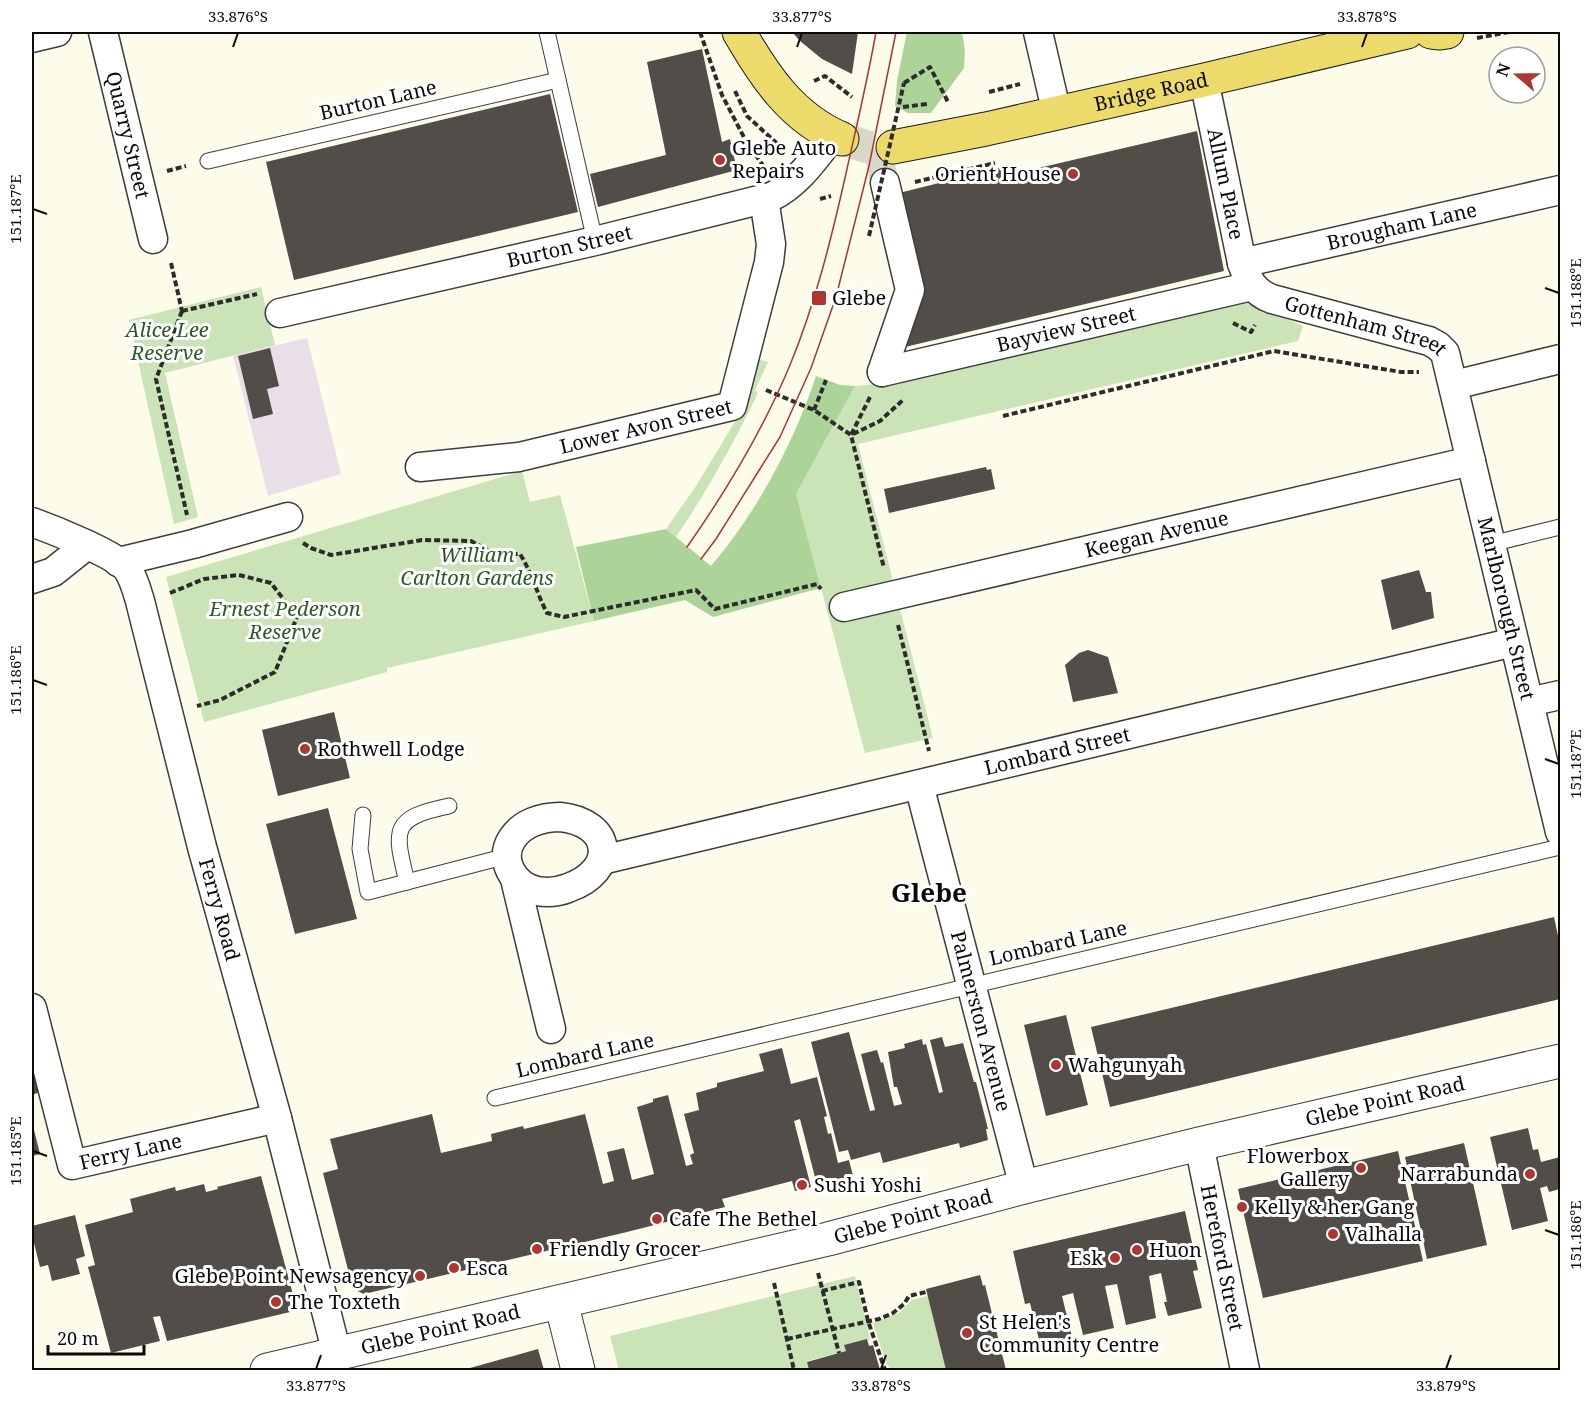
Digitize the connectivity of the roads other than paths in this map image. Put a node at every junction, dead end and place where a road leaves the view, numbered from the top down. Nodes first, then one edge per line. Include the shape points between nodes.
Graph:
1 (57, 32) edge
2 (103, 32) edge
3 (547, 32) edge
4 (739, 32) edge
5 (1038, 32) edge
6 (1407, 32) edge
7 (1431, 32) edge
8 (1447, 32) edge
9 (32, 38) edge
10 (558, 80) junction
11 (1204, 81) junction
12 (1057, 114) junction
13 (838, 137) joint
14 (894, 147) tunnel mouth
15 (207, 161) road end
16 (885, 183) tunnel mouth
17 (1560, 189) edge
18 (764, 199) junction
19 (153, 238) road end
20 (595, 241) junction
21 (1247, 274) junction
22 (280, 314) road end
23 (1560, 359) edge
24 (1454, 385) junction
25 (1470, 461) junction
26 (420, 467) dead end
27 (288, 517) road end
28 (32, 522) edge
29 (1560, 527) edge
30 (1491, 544) junction
31 (87, 545) junction
32 (118, 562) junction
33 (32, 579) edge
34 (844, 607) road end
35 (1514, 642) junction
36 (1560, 695) edge
37 (1529, 702) junction
38 (919, 785) junction
39 (449, 806) dead end
40 (363, 815) dead end
41 (1560, 832) edge
42 (1560, 847) edge
43 (602, 860) junction
44 (511, 868) junction
45 (407, 882) junction
46 (970, 985) junction
47 (32, 1008) edge
48 (551, 1029) dead end
49 (1560, 1061) edge
50 (495, 1098) dead end
51 (277, 1118) junction
52 (1199, 1144) junction
53 (1024, 1187) junction
54 (561, 1302) junction
55 (337, 1354) junction
56 (267, 1371) edge
57 (579, 1371) edge
58 (1245, 1371) edge

1 - 9 street
2 - 19 street, Quarry Street
3 - 10 lane
4 - 13 main road via 777,91 809,121
5 - 12 street
6 - 11 main road, Bridge Road
7 - 8 main road
10 - 15 lane, Burton Lane
10 - 20 lane
11 - 12 main road, Bridge Road
11 - 21 street, Allum Place
12 - 14 main road, Bridge Road
13 - 18 street, Burton Street via 783,191
16 - 21 street, Bayview Street via 910,290 882,372
17 - 21 street, Brougham Lane
18 - 20 street, Burton Street
18 - 26 street, Lower Avon Street via 771,244 769,262 732,406 519,457
20 - 22 street, Burton Street
21 - 24 street, Gottenham Street via 1257,291 1272,299 1435,343 1445,353
23 - 24 street, Gottenham Street
24 - 25 street, Marlborough Street
25 - 30 street, Marlborough Street
25 - 34 street, Keegan Avenue
27 - 32 street
28 - 31 street, Ferry Road
29 - 30 lane
30 - 35 street, Marlborough Street
31 - 32 street, Ferry Road
31 - 33 street via 53,572
32 - 51 street, Ferry Road via 128,570 140,601 202,847
35 - 37 street, Marlborough Street
35 - 38 street, Lombard Street
36 - 37 street
37 - 41 street, Marlborough Street
38 - 43 street, Lombard Street
38 - 46 street, Palmerston Avenue
39 - 45 lane via 415,814 404,825 399,844
40 - 45 lane via 360,849 368,892
42 - 46 lane, Lombard Lane
43 - 44 street via 588,878 547,893 529,889
43 - 44 street via 603,846 583,823 560,817 543,818 520,829 511,840
44 - 45 lane
44 - 48 street
46 - 50 lane, Lombard Lane
46 - 53 street, Palmerston Avenue
47 - 51 street, Ferry Lane via 72,1165
49 - 52 street, Glebe Point Road
51 - 55 street, Ferry Road
52 - 53 street, Glebe Point Road
52 - 58 street, Hereford Street
53 - 54 street, Glebe Point Road via 828,1239
54 - 55 street, Glebe Point Road
54 - 57 street
55 - 56 street, Glebe Point Road

